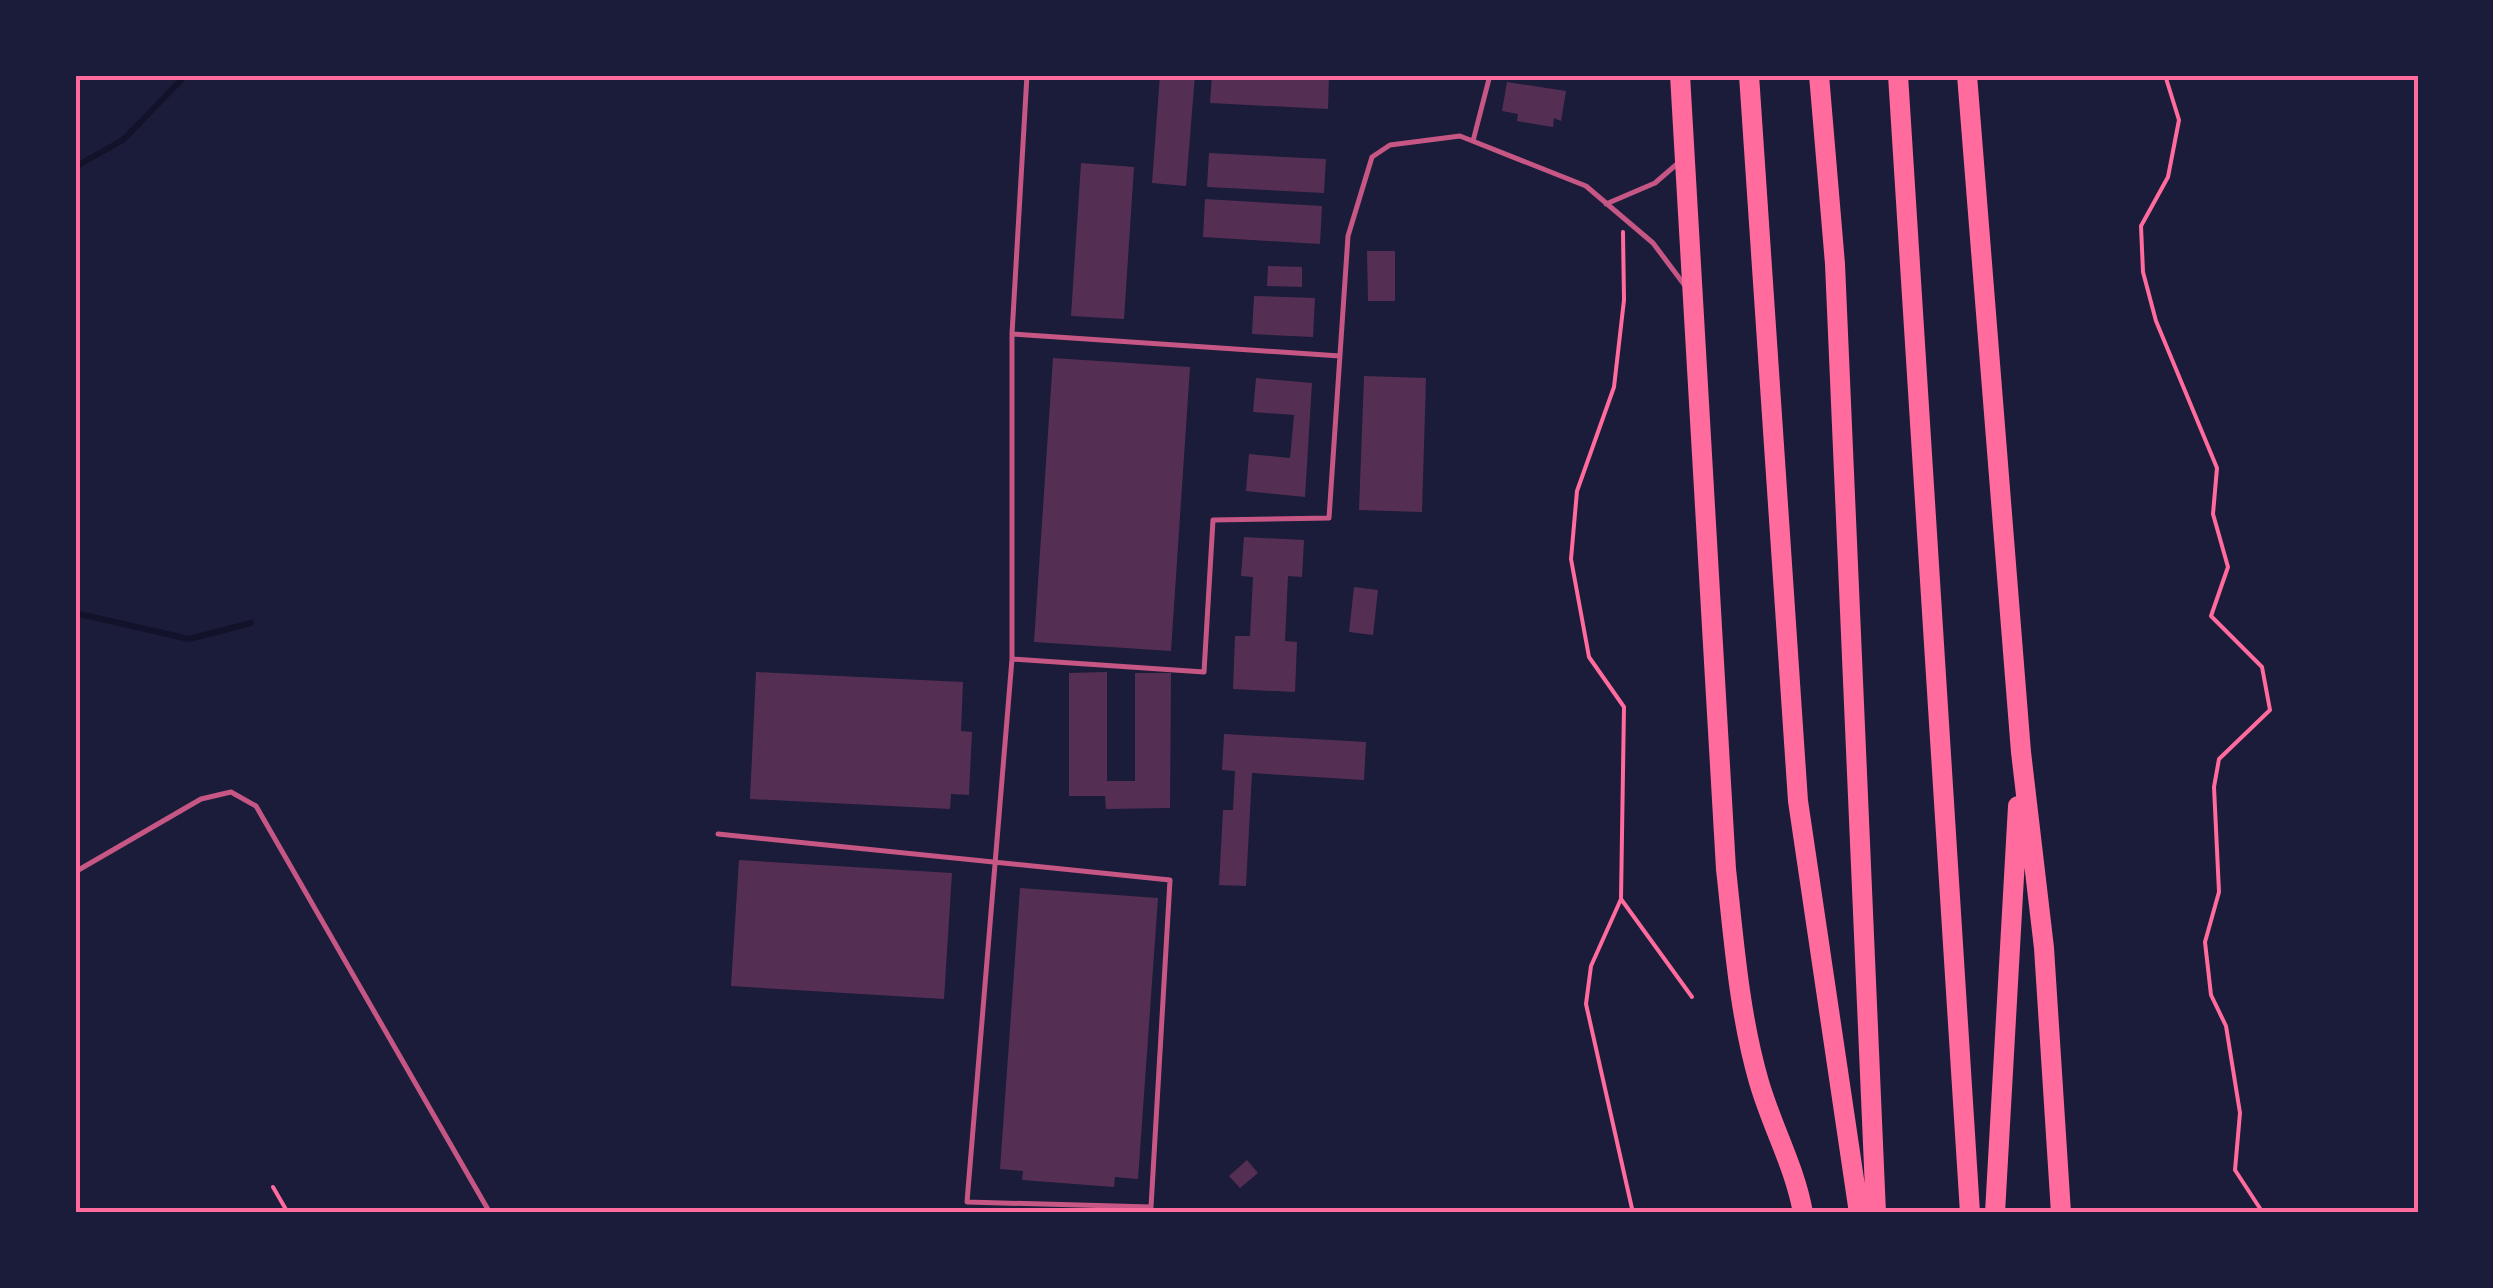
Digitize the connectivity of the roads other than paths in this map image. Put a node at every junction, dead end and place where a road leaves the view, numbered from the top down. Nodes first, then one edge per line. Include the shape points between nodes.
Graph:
1 (1027, 75) edge
2 (1490, 75) edge
3 (1680, 75) edge
4 (1749, 75) edge
5 (1819, 75) edge
6 (1898, 75) edge
7 (1967, 75) edge
8 (1473, 141) junction
9 (1683, 159) junction
10 (1606, 204) junction
11 (1693, 296) junction
12 (1012, 334) junction
13 (1340, 356) junction
14 (1012, 659) junction
15 (2021, 752) junction
16 (718, 834) dead end
17 (995, 862) junction
18 (75, 872) edge
19 (490, 1213) edge
20 (1803, 1213) edge
21 (1859, 1213) edge
22 (1876, 1213) edge
23 (1970, 1213) edge
24 (1995, 1213) edge
25 (2060, 1213) edge

1 - 12 lane
2 - 8 lane
3 - 9 highway
4 - 21 highway via 1798,801
5 - 22 highway via 1835,264
6 - 23 highway
7 - 15 highway
8 - 10 lane via 1586,186
8 - 13 lane via 1460,136 1390,144 1372,157 1348,236
9 - 10 lane via 1654,183
9 - 11 highway
10 - 11 lane via 1654,244
11 - 20 highway via 1738,987 1759,1083
12 - 13 lane
12 - 14 lane
13 - 14 lane via 1329,518 1213,520 1204,672
14 - 17 lane
15 - 24 highway
15 - 25 highway via 2044,948
16 - 17 lane
17 - 17 lane via 968,1202 1151,1207 1170,880
18 - 19 lane via 201,799 230,792 256,806

